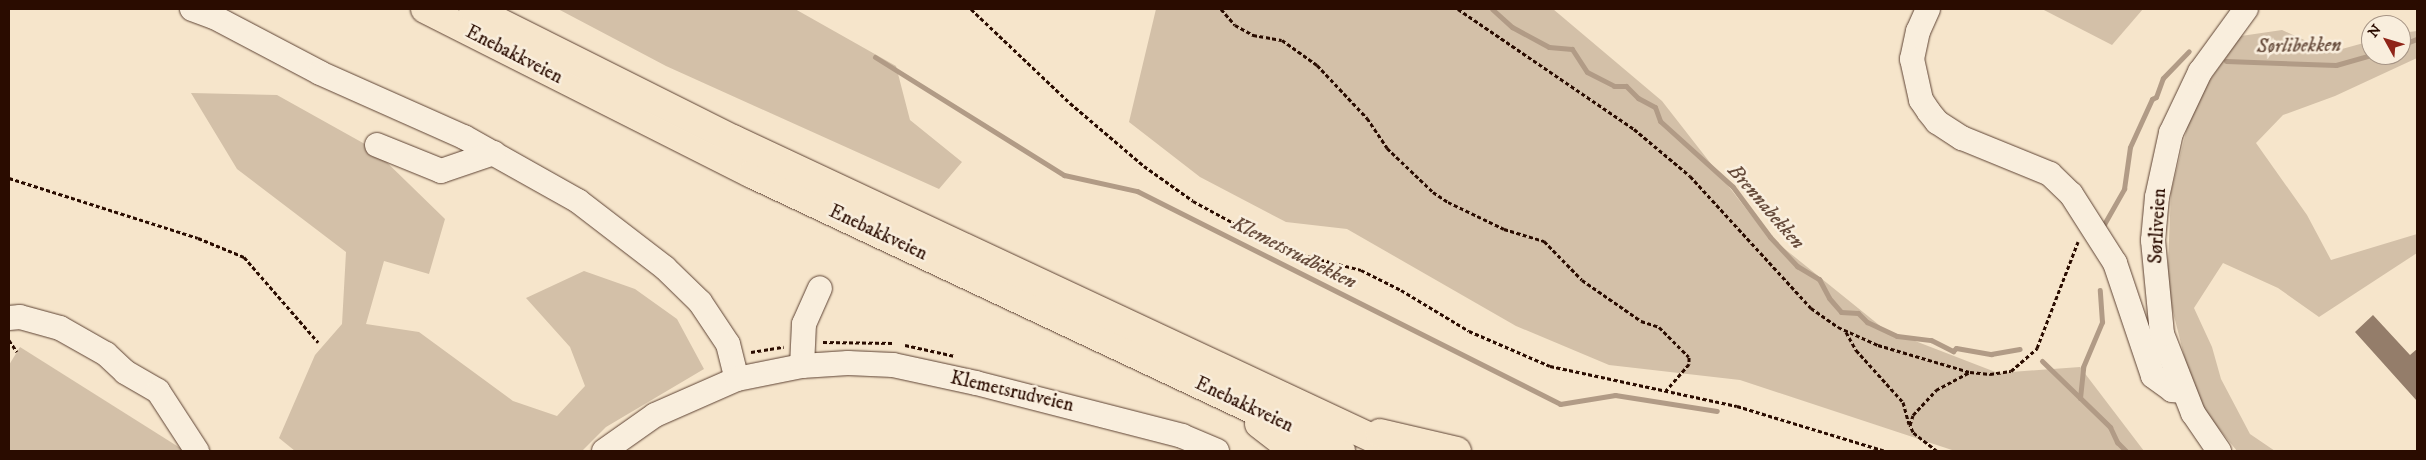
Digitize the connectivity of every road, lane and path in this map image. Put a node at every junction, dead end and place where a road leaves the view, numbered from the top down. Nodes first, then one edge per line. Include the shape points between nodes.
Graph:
1 (192, 9) edge
2 (425, 9) edge
3 (474, 9) edge
4 (972, 9) edge
5 (1221, 9) edge
6 (1458, 9) edge
7 (1928, 9) edge
8 (2246, 9) edge
9 (377, 145) dead end
10 (494, 152) junction
11 (9, 178) edge
12 (2090, 222) junction
13 (820, 288) dead end
14 (9, 318) edge
15 (1845, 331) junction
16 (9, 340) edge
17 (318, 342) dead end
18 (18, 352) dead end
19 (802, 366) junction
20 (1970, 372) junction
21 (737, 379) junction
22 (1666, 390) junction
23 (2183, 391) junction
24 (1218, 392) junction
25 (1910, 425) junction
26 (1341, 442) edge
27 (197, 451) edge
28 (604, 451) edge
29 (1217, 451) edge
30 (1294, 451) edge
31 (1400, 451) edge
32 (1457, 451) edge
33 (1885, 451) edge
34 (1937, 451) edge
35 (2219, 451) edge

1 - 10 street via 214,17 320,73
2 - 24 highway, Enebakkveien via 752,174
3 - 26 highway, Enebakkveien
4 - 22 path via 1085,116 1144,166 1193,201 1234,224 1295,253 1361,270 1469,331 1550,366
5 - 22 path via 1235,25 1253,35 1282,40 1317,65 1368,118 1386,148 1433,192 1504,229 1544,241 1582,280 1641,321 1659,327 1689,357 1689,364
6 - 15 path via 1601,104 1667,156 1704,190 1797,296
7 - 12 street via 1918,31 1912,59 1921,100 1928,112 1936,122 1962,138 2050,174 2072,194
8 - 23 street, Sørliveien via 2225,35 2189,92 2170,133 2163,163 2153,240 2155,285 2162,334
9 - 10 street via 441,171
10 - 21 street via 578,201 688,288 723,335 733,356
11 - 17 path via 198,238 244,257
12 - 20 path via 2081,236 2046,331 2031,356 2001,374
12 - 23 street via 2115,264 2153,376 2172,390
13 - 19 street via 804,324
14 - 27 street via 20,317 60,328 106,354 124,372 158,391
15 - 20 path via 1878,345
15 - 25 path via 1856,350 1903,402
16 - 18 path
19 - 21 street, Klemetsrudveien
19 - 29 street, Klemetsrudveien via 871,363 912,369 1092,411 1182,436
20 - 25 path via 1936,390 1913,415
21 - 28 street, Klemetsrudveien via 655,415
22 - 33 path via 1762,412
23 - 35 street, Sørliveien via 2193,414
24 - 26 highway, Enebakkveien
24 - 30 highway
25 - 34 path via 1913,432
26 - 31 highway
26 - 32 highway

